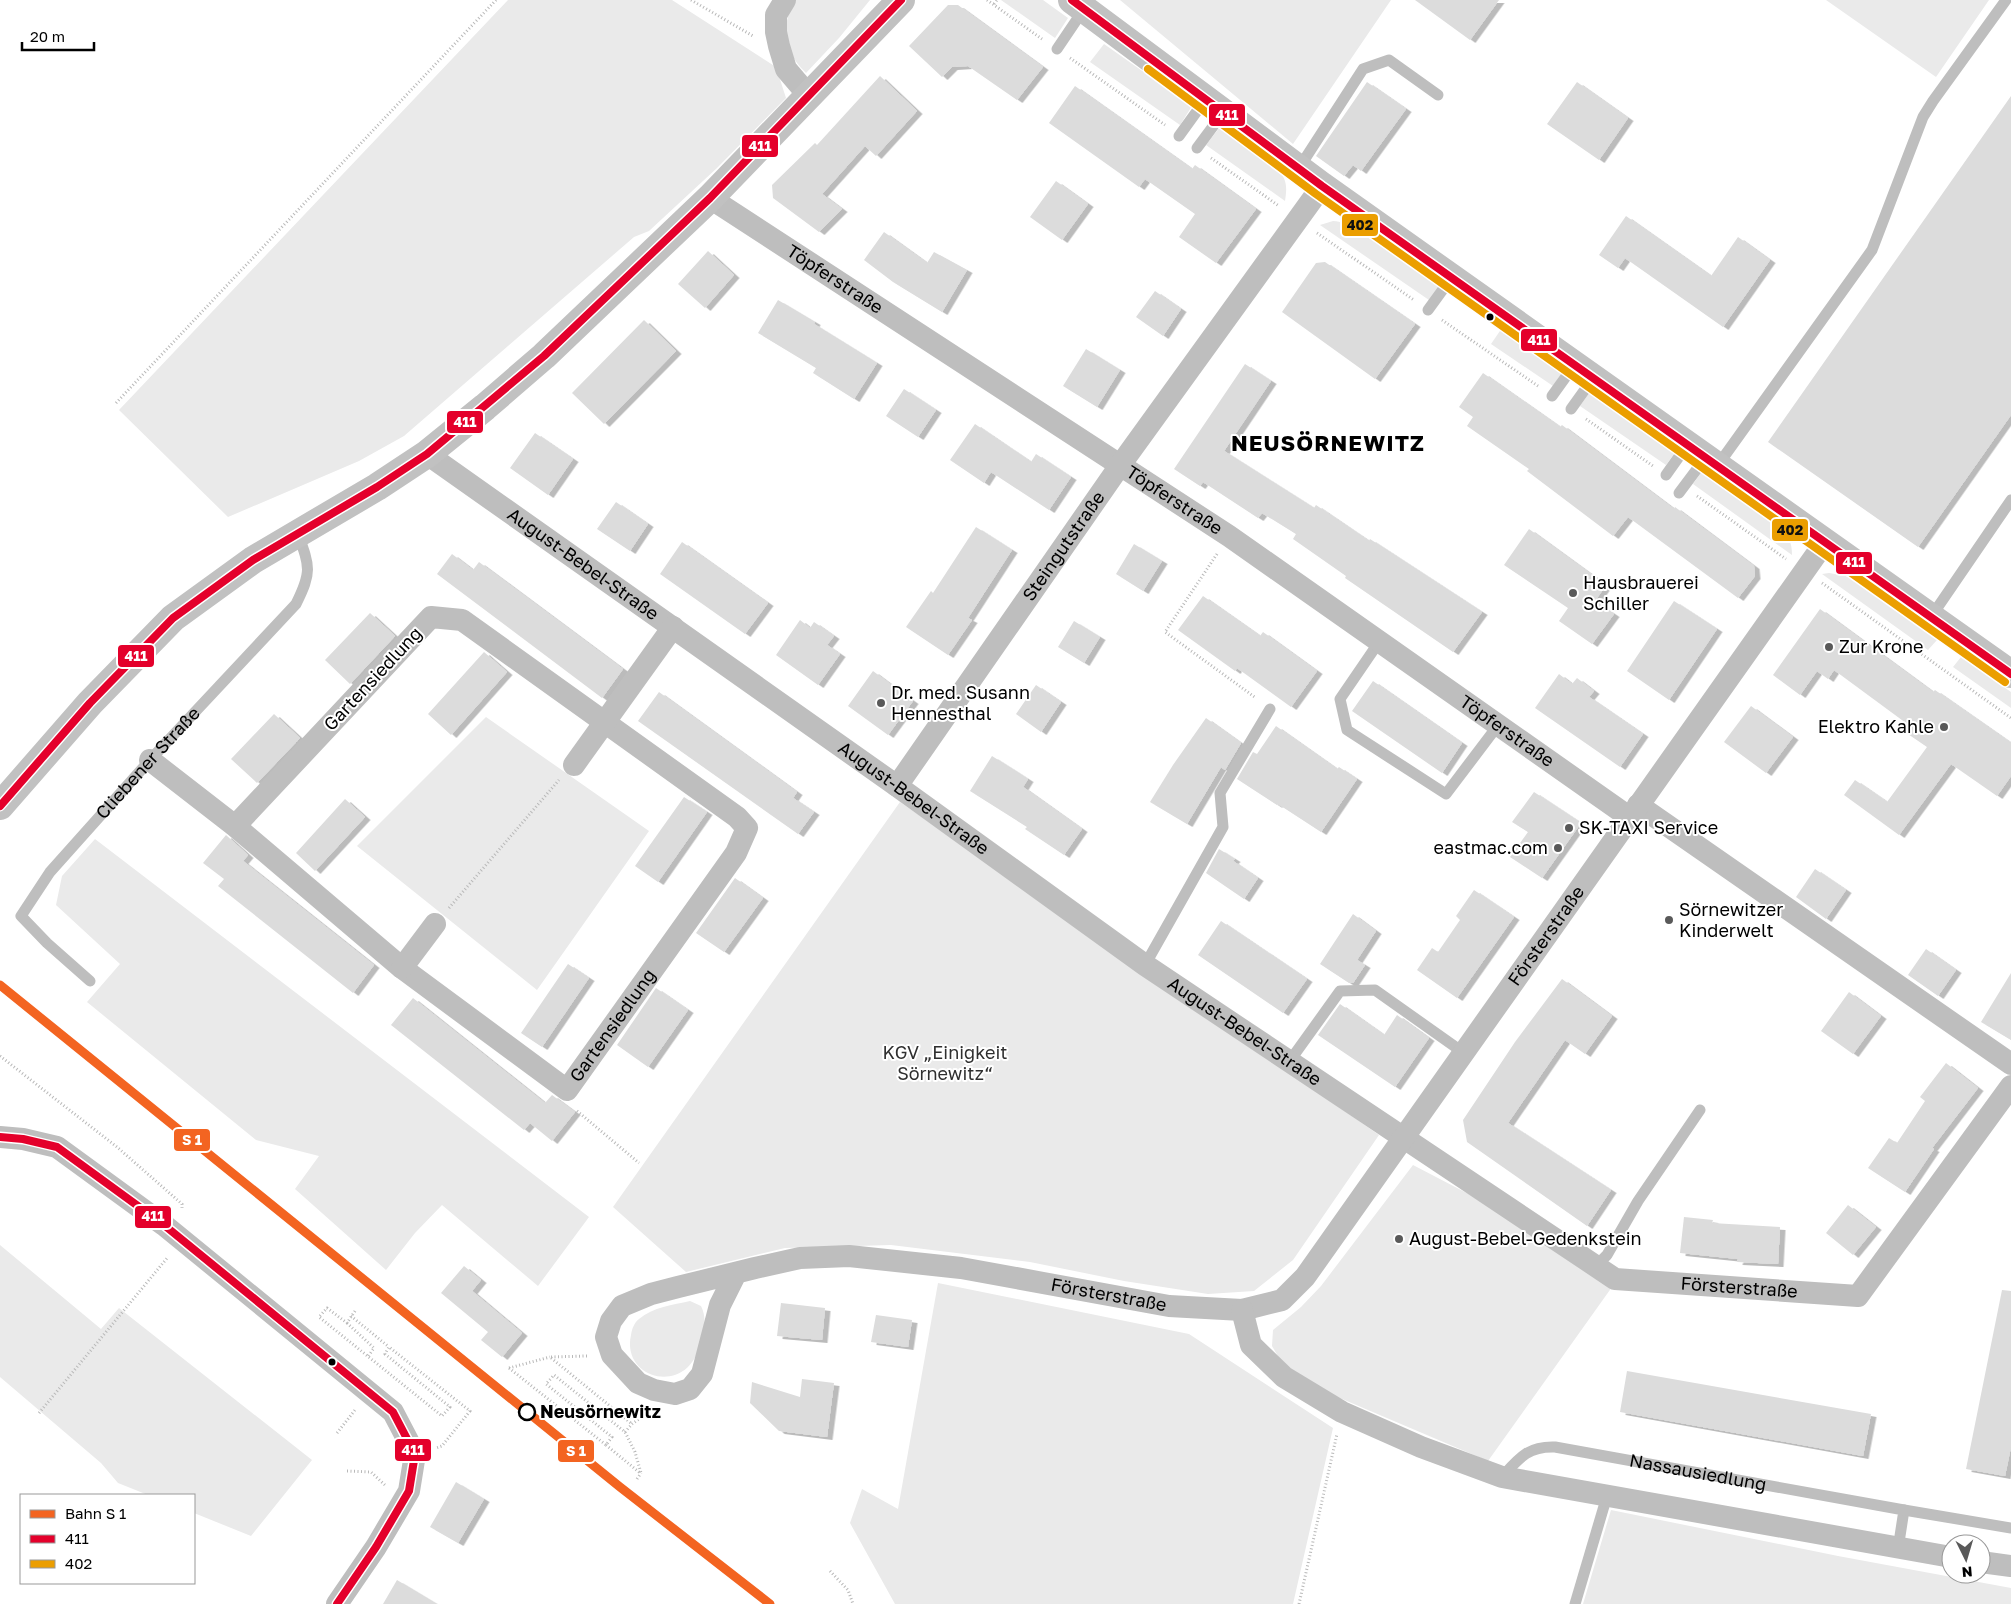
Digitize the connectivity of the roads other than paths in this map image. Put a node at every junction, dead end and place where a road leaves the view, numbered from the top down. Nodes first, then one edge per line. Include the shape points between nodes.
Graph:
1 (785, 0) edge
2 (901, 0) edge
3 (2006, 0) edge
4 (1078, 5) edge
5 (1056, 49) road end
6 (1438, 95) dead end
7 (809, 96) junction
8 (1214, 106) junction
9 (1179, 136) road end
10 (1197, 148) road end
11 (1299, 168) junction
12 (1322, 186) junction
13 (710, 198) junction
14 (1452, 277) junction
15 (1428, 310) road end
16 (1584, 371) junction
17 (1552, 396) road end
18 (1571, 409) road end
19 (426, 454) junction
20 (1704, 455) junction
21 (1121, 464) junction
22 (1666, 475) road end
23 (1681, 490) road end
24 (2011, 500) edge
25 (298, 532) junction
26 (1825, 542) junction
27 (1931, 617) junction
28 (673, 627) junction
29 (1379, 642) junction
30 (2011, 674) edge
31 (1270, 709) road end
32 (606, 723) junction
33 (1499, 724) junction
34 (150, 760) junction
35 (574, 765) road end
36 (897, 786) junction
37 (0, 806) edge
38 (1634, 811) junction
39 (235, 826) junction
40 (436, 924) road end
41 (1145, 965) junction
42 (402, 968) junction
43 (90, 981) dead end
44 (1464, 1052) junction
45 (1289, 1062) junction
46 (2011, 1064) edge
47 (2011, 1086) edge
48 (1700, 1110) dead end
49 (0, 1136) edge
50 (1403, 1139) junction
51 (1596, 1266) junction
52 (736, 1273) junction
53 (1242, 1310) junction
54 (1502, 1477) junction
55 (1607, 1496) junction
56 (1904, 1510) junction
57 (2011, 1528) edge
58 (1898, 1549) junction
59 (1941, 1555) edge
60 (1991, 1563) edge
61 (2011, 1566) edge
62 (337, 1604) edge
63 (1575, 1604) edge

1 - 7 street via 776,15 778,46 786,69
2 - 7 street
3 - 20 lane via 1923,117 1872,250
4 - 5 lane
4 - 8 street
6 - 11 lane via 1389,60 1363,69
7 - 13 street
8 - 9 lane
8 - 10 lane
8 - 11 street
11 - 12 street
12 - 14 street
12 - 21 street, Steingutstraße
13 - 19 street via 544,356
13 - 21 street, Töpferstraße
14 - 15 lane
14 - 16 street
16 - 17 lane
16 - 18 lane
16 - 20 street
19 - 25 street
19 - 28 street, August-Bebel-Straße
20 - 22 lane
20 - 23 lane
20 - 26 street
21 - 29 street, Töpferstraße
21 - 36 street, Steingutstraße
24 - 27 lane
25 - 34 lane, Cliebener Straße via 308,562 307,582 296,604
25 - 37 street via 173,618 90,703
26 - 27 street
26 - 38 street, Försterstraße
27 - 30 street
28 - 32 street
28 - 36 street, August-Bebel-Straße
29 - 33 street, Töpferstraße
29 - 33 lane via 1340,699 1347,730 1446,794
31 - 41 lane via 1220,793 1223,827
32 - 35 street
32 - 39 street, Gartensiedlung via 462,620 431,617
32 - 42 street, Gartensiedlung via 737,817 747,828 736,853 567,1090
33 - 38 street, Töpferstraße
34 - 39 street, Gartensiedlung
34 - 43 lane, Cliebener Straße via 50,872 21,916
36 - 41 street, August-Bebel-Straße
38 - 44 street, Försterstraße
38 - 46 street
39 - 42 street, Gartensiedlung
40 - 42 street
41 - 45 street, August-Bebel-Straße
44 - 45 lane via 1375,990 1349,991 1340,992
44 - 50 street, Försterstraße
45 - 50 street, August-Bebel-Straße
47 - 51 street, Försterstraße via 1858,1296 1615,1279
48 - 51 lane via 1638,1201 1607,1255
49 - 62 street via 56,1147 182,1239 393,1412 415,1454 408,1491 376,1547
50 - 51 street, Försterstraße
50 - 53 street, Försterstraße via 1305,1277 1282,1300
52 - 52 street, Försterstraße via 720,1305 702,1374 690,1389 675,1394 654,1390 638,1383 612,1356 606,1337 611,1321 622,1306 651,1294
52 - 53 street, Försterstraße via 800,1258 849,1256 961,1268 1169,1306
53 - 54 street via 1251,1345 1284,1377 1342,1412 1421,1447
54 - 55 street
54 - 56 lane, Nassausiedlung via 1523,1454 1544,1446
55 - 58 street
55 - 63 lane
56 - 57 lane, Nassausiedlung
56 - 58 lane
58 - 59 street
60 - 61 street

